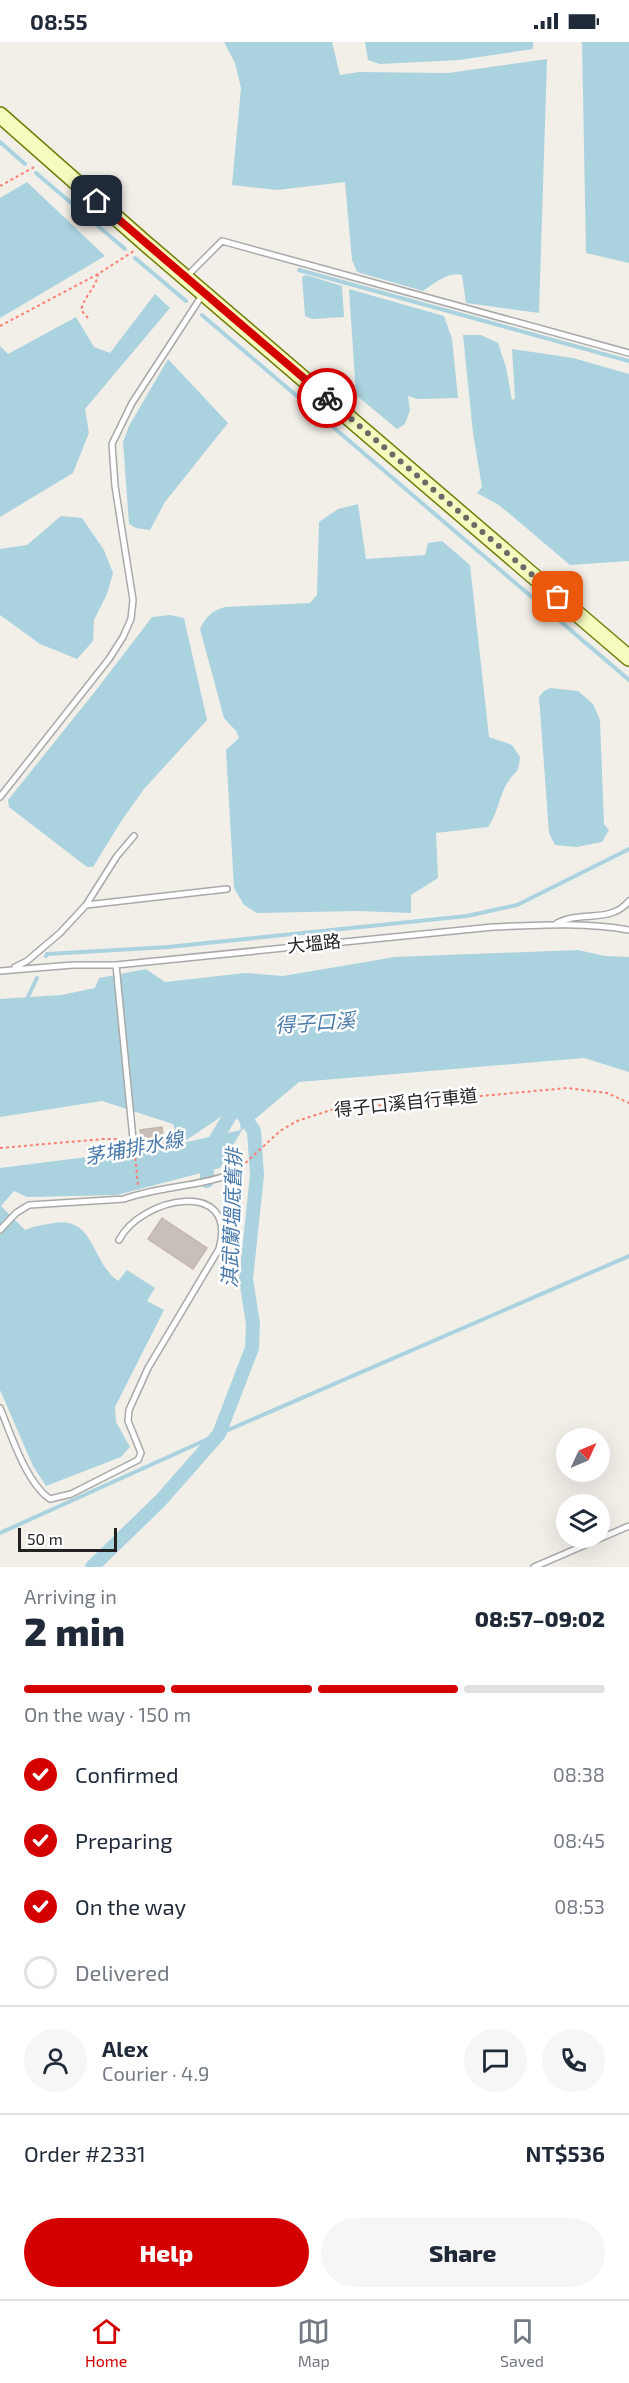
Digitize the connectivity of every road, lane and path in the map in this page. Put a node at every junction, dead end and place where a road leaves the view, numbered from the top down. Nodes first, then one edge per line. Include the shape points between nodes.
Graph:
1 (0, 116) edge
2 (49, 159) junction
3 (0, 186) edge
4 (145, 243) junction
5 (98, 274) junction
6 (186, 277) junction
7 (204, 293) junction
8 (88, 318) dead end
9 (0, 326) edge
10 (629, 353) edge
11 (629, 658) edge
12 (0, 797) edge
13 (135, 836) dead end
14 (227, 889) dead end
15 (629, 901) edge
16 (86, 905) junction
17 (556, 924) junction
18 (629, 930) edge
19 (116, 965) junction
20 (11, 969) junction
21 (0, 971) edge
22 (629, 1103) edge
23 (133, 1139) junction
24 (0, 1148) edge
25 (234, 1173) joint
26 (139, 1194) junction
27 (0, 1230) edge
28 (119, 1240) dead end
29 (0, 1408) edge
30 (629, 1526) edge
31 (534, 1567) edge

1 - 2 street
2 - 3 path
2 - 4 street
4 - 5 path
4 - 6 street
5 - 8 path via 97,285 81,309
5 - 9 path
6 - 7 street
6 - 10 lane via 222,242
7 - 11 street
7 - 12 lane via 132,403 112,444 133,600 131,619 109,659
13 - 16 lane via 117,856
14 - 16 lane
15 - 17 lane via 617,913 568,918
16 - 20 lane via 60,933 27,961
17 - 18 lane, 大塭路
17 - 19 lane, 大塭路 via 470,929
19 - 20 lane, 大塭路
19 - 23 lane
20 - 21 lane, 大塭路
22 - 25 path, 得子口溪自行車道 via 607,1093 567,1088 331,1110 280,1131
23 - 24 path
23 - 26 path
25 - 26 lane
26 - 27 lane via 110,1201 29,1205
28 - 29 lane via 130,1224 149,1211 186,1201 198,1201 219,1215 223,1234 219,1249 148,1368 129,1410 128,1421 141,1453 138,1460 70,1494 50,1499 27,1469
30 - 31 lane

